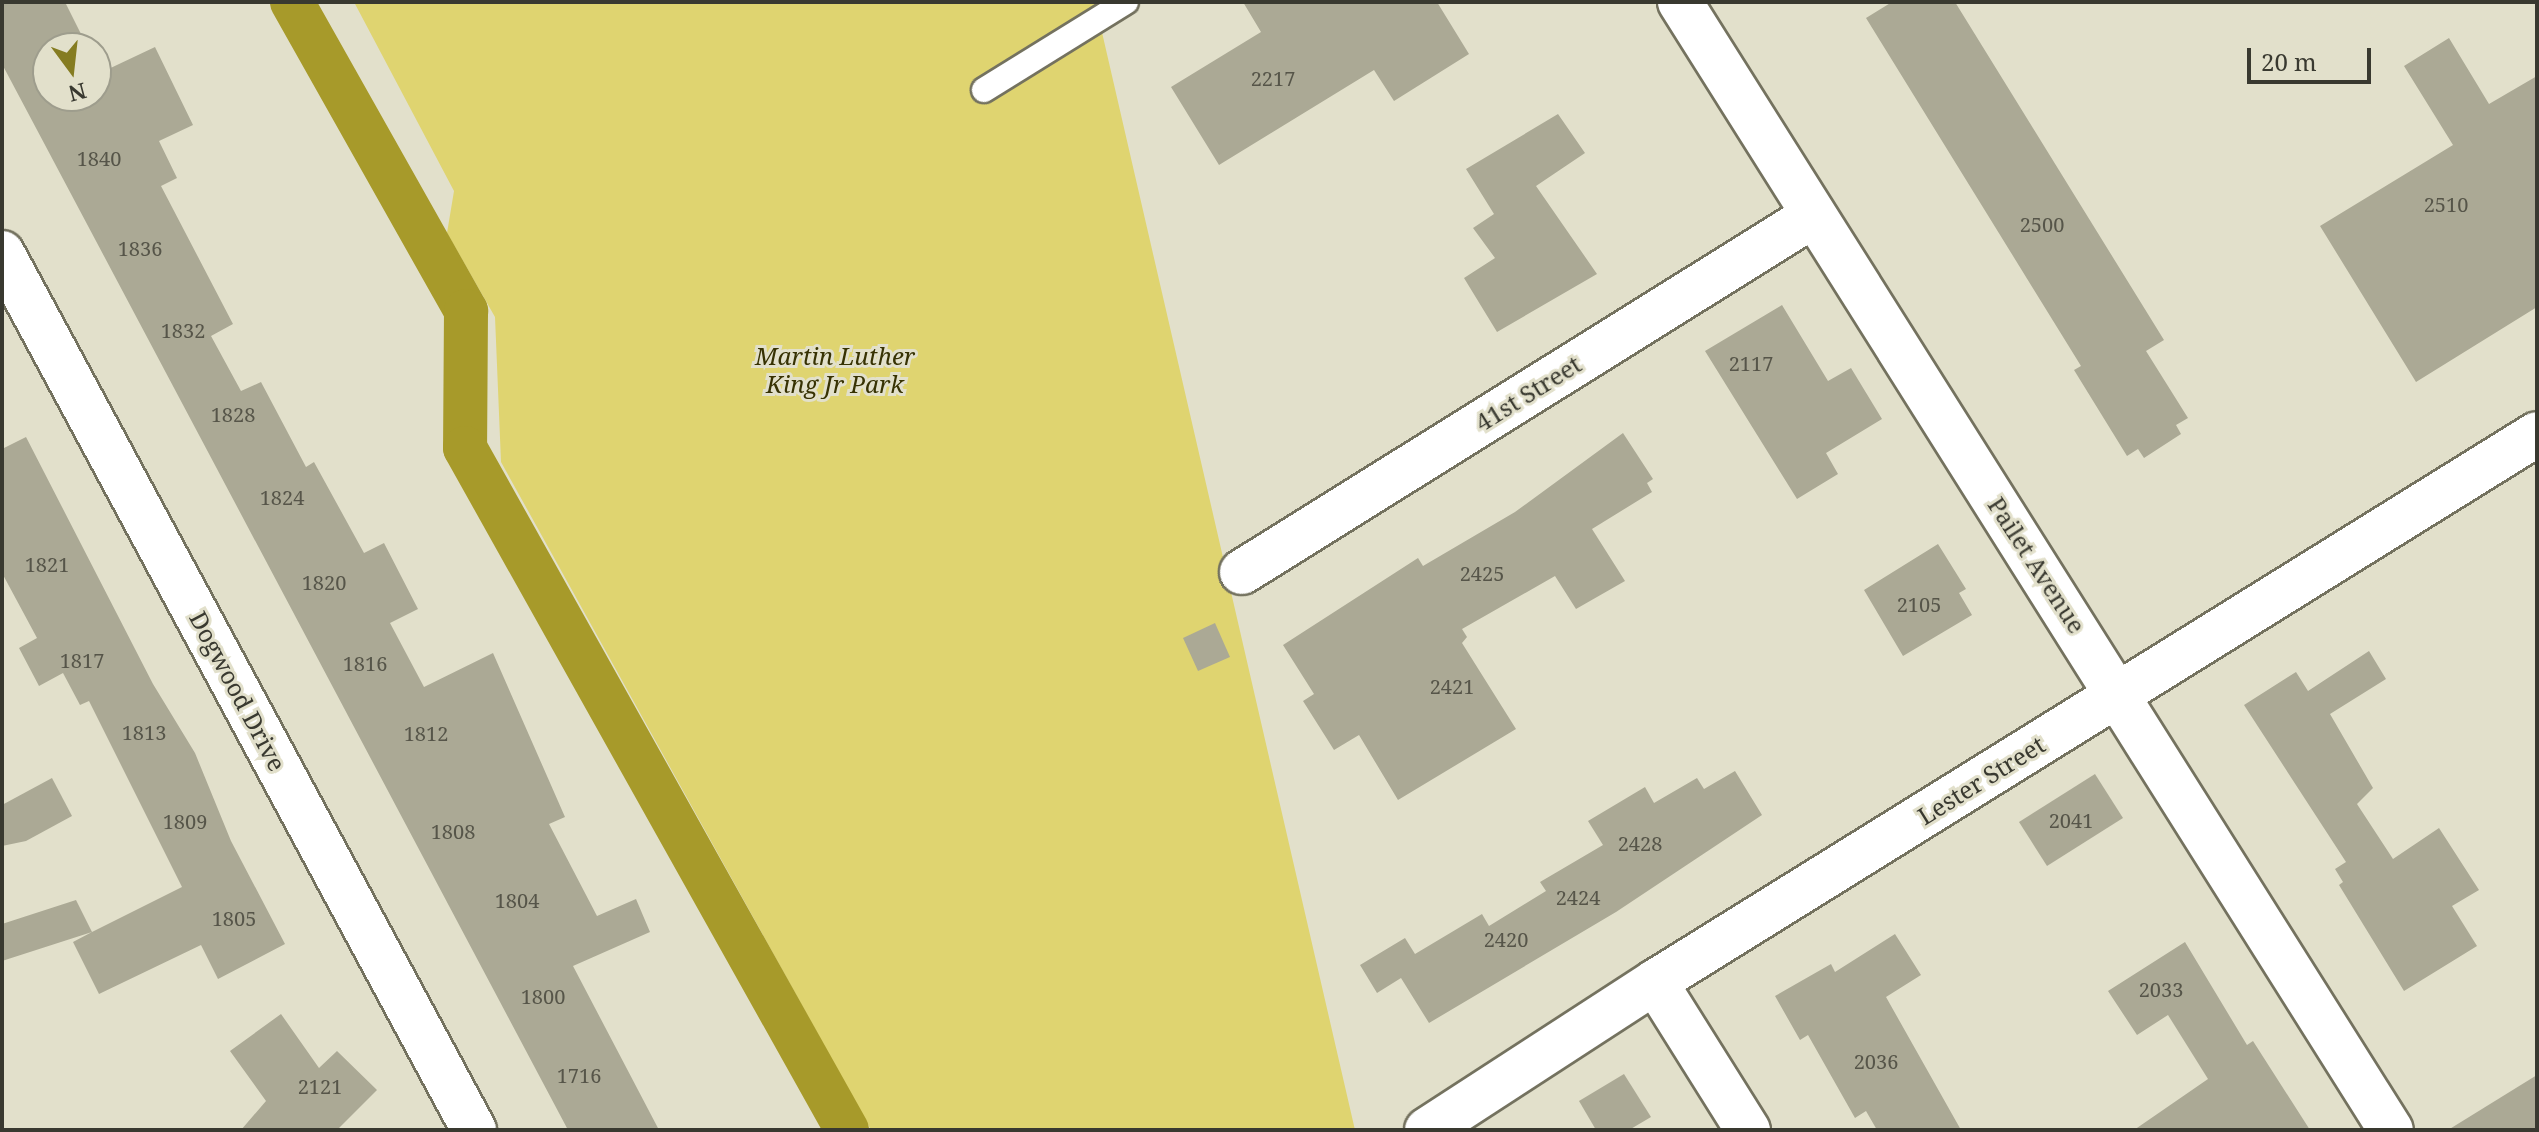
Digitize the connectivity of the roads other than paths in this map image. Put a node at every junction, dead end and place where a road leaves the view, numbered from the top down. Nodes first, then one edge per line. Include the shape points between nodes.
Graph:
1 (1126, 2) edge
2 (1680, 2) edge
3 (984, 90) dead end
4 (1814, 215) junction
5 (2, 253) edge
6 (2537, 434) edge
7 (1242, 572) dead end
8 (2119, 694) junction
9 (1655, 982) junction
10 (474, 1130) edge
11 (1427, 1130) edge
12 (1748, 1130) edge
13 (2391, 1130) edge

1 - 3 lane
2 - 4 street, Pailet Avenue
4 - 7 street, 41st Street
4 - 8 street, Pailet Avenue
5 - 10 street, Dogwood Drive
6 - 8 street, Lester Street
8 - 9 street, Lester Street
8 - 13 street, Pailet Avenue
9 - 11 street, Lester Street
9 - 12 street

